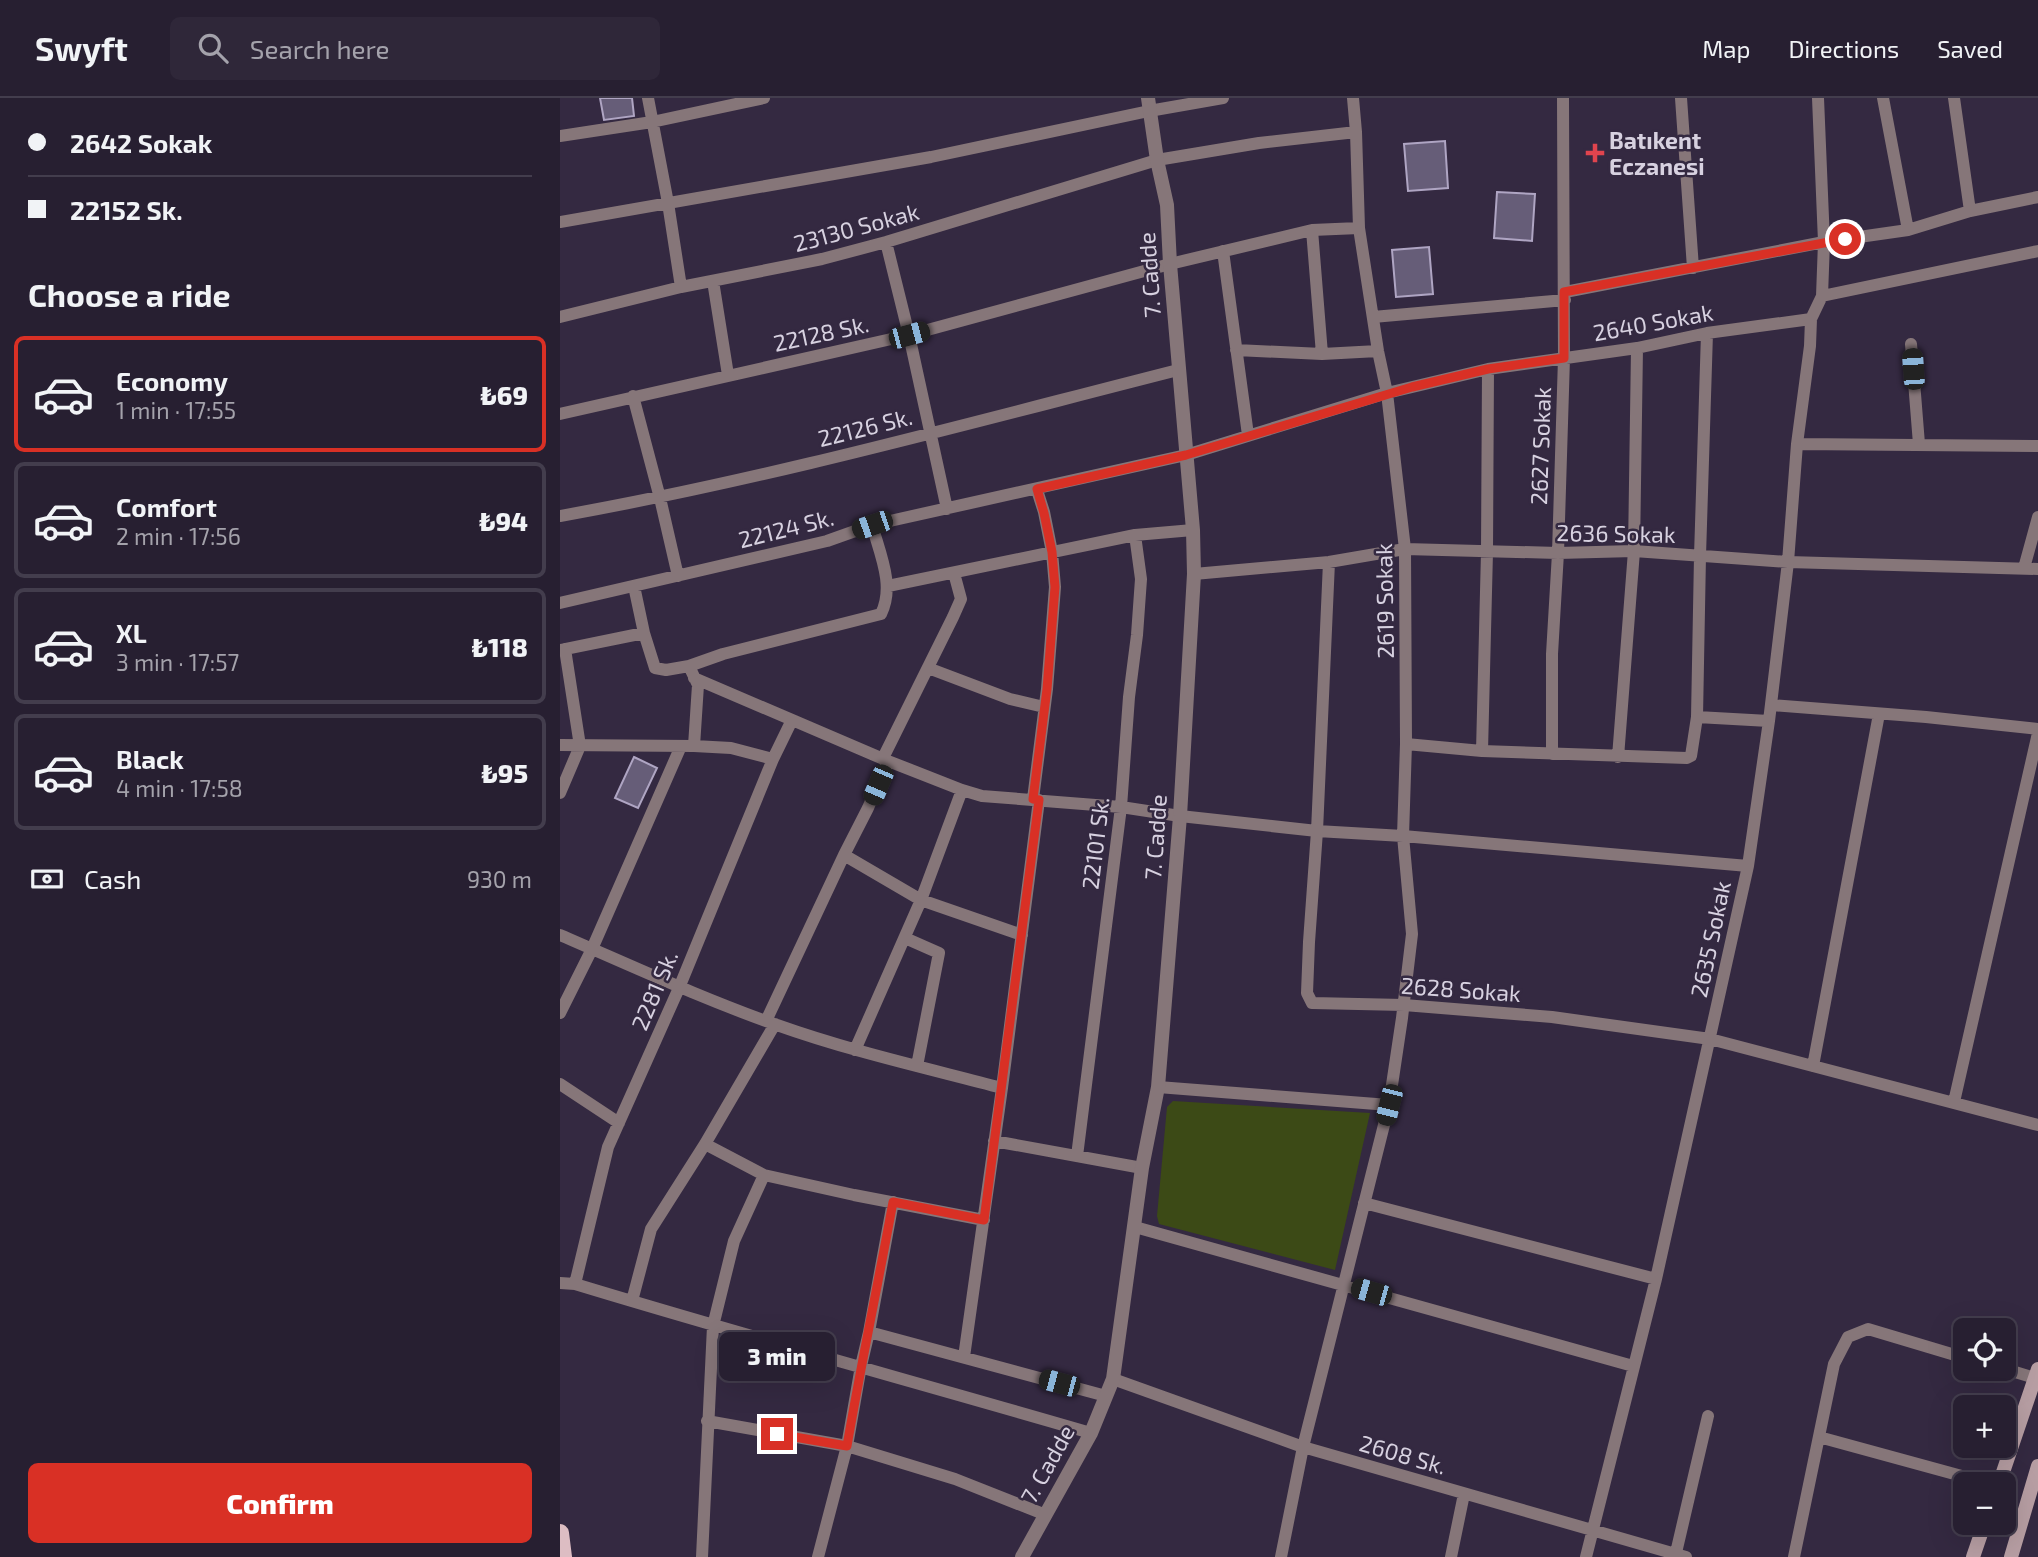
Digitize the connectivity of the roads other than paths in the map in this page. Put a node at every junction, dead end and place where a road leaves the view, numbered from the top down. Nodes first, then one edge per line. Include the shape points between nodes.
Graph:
1 (648, 98) edge
2 (764, 98) edge
3 (1223, 98) edge
4 (1353, 98) edge
5 (1563, 98) edge
6 (1681, 98) edge
7 (1817, 98) edge
8 (1883, 98) edge
9 (1954, 98) edge
10 (1149, 104) edge
11 (652, 122) junction
12 (1356, 132) junction
13 (560, 136) edge
14 (1157, 160) junction
15 (2038, 197) edge
16 (668, 203) junction
17 (1970, 211) junction
18 (560, 222) edge
19 (1359, 229) junction
20 (1312, 230) junction
21 (1908, 230) junction
22 (886, 242) junction
23 (1824, 242) junction
24 (1223, 251) junction
25 (2038, 251) edge
26 (1170, 264) junction
27 (1693, 268) junction
28 (713, 281) junction
29 (681, 287) junction
30 (1565, 296) junction
31 (1822, 296) junction
32 (560, 317) edge
33 (1373, 317) junction
34 (1811, 319) junction
35 (1707, 333) junction
36 (909, 335) junction
37 (1911, 344) dead end
38 (1637, 348) junction
39 (1236, 350) junction
40 (1378, 351) junction
41 (1322, 355) junction
42 (1564, 358) junction
43 (1488, 369) junction
44 (1178, 370) junction
45 (728, 375) junction
46 (1387, 393) junction
47 (633, 396) junction
48 (560, 414) edge
49 (931, 432) junction
50 (1248, 435) junction
51 (1797, 444) junction
52 (1919, 444) junction
53 (2038, 446) edge
54 (1186, 455) junction
55 (1037, 489) junction
56 (660, 498) junction
57 (947, 509) junction
58 (560, 516) edge
59 (2038, 517) edge
60 (872, 525) junction
61 (1193, 530) junction
62 (1135, 535) junction
63 (1405, 549) junction
64 (1634, 551) junction
65 (1052, 552) junction
66 (1487, 552) junction
67 (1558, 553) junction
68 (1700, 556) junction
69 (1329, 562) junction
70 (1788, 562) junction
71 (2024, 568) junction
72 (2038, 569) edge
73 (954, 573) junction
74 (1194, 574) junction
75 (678, 576) junction
76 (634, 586) junction
77 (888, 586) junction
78 (560, 603) edge
79 (644, 633) junction
80 (562, 650) edge
81 (928, 667) junction
82 (692, 672) junction
83 (1771, 705) junction
84 (1044, 707) junction
85 (1879, 714) junction
86 (1697, 717) junction
87 (792, 720) junction
88 (1769, 722) junction
89 (2038, 731) edge
90 (1406, 744) junction
91 (560, 745) edge
92 (580, 746) junction
93 (687, 746) junction
94 (1482, 751) junction
95 (1552, 754) junction
96 (1618, 757) junction
97 (773, 759) junction
98 (886, 760) junction
99 (962, 790) junction
100 (560, 793) edge
101 (1036, 799) junction
102 (1121, 807) junction
103 (1180, 816) junction
104 (1317, 831) junction
105 (1403, 836) junction
106 (844, 855) junction
107 (1748, 866) junction
108 (921, 900) junction
109 (560, 935) edge
110 (1022, 936) junction
111 (905, 938) junction
112 (592, 949) junction
113 (680, 988) junction
114 (1404, 1004) junction
115 (560, 1013) edge
116 (770, 1022) junction
117 (1710, 1039) junction
118 (855, 1050) junction
119 (917, 1066) junction
120 (1813, 1066) junction
121 (560, 1084) edge
122 (1158, 1087) junction
123 (1002, 1088) junction
124 (1954, 1102) junction
125 (1389, 1105) junction
126 (619, 1124) junction
127 (2038, 1125) edge
128 (994, 1141) junction
129 (705, 1144) junction
130 (1077, 1156) junction
131 (1142, 1168) junction
132 (764, 1175) junction
133 (893, 1202) junction
134 (1364, 1203) junction
135 (984, 1220) junction
136 (1135, 1227) junction
137 (1656, 1279) junction
138 (560, 1283) edge
139 (575, 1284) junction
140 (1345, 1284) junction
141 (632, 1301) junction
142 (713, 1326) junction
143 (869, 1332) junction
144 (1953, 1354) edge
145 (964, 1357) junction
146 (861, 1366) junction
147 (1633, 1366) junction
148 (2016, 1370) edge
149 (2037, 1374) edge
150 (1113, 1379) junction
151 (1106, 1396) junction
152 (1708, 1416) dead end
153 (707, 1421) junction
154 (1091, 1433) junction
155 (1819, 1437) junction
156 (847, 1446) junction
157 (1303, 1447) junction
158 (2038, 1466) edge
159 (2003, 1472) edge
160 (1953, 1474) edge
161 (1464, 1494) junction
162 (1046, 1515) junction
163 (1591, 1531) junction
164 (560, 1533) edge
165 (1981, 1535) edge
166 (1678, 1556) edge
167 (563, 1557) edge
168 (702, 1557) edge
169 (818, 1557) edge
170 (1022, 1557) edge
171 (1281, 1557) edge
172 (1451, 1557) edge
173 (1586, 1557) edge
174 (1794, 1557) edge
175 (1973, 1557) edge
176 (2011, 1557) edge

1 - 11 street
2 - 11 street
3 - 10 street
4 - 12 street, 2619 Sokak
5 - 30 street, 2627 Sokak
6 - 27 street
7 - 23 street
8 - 21 street
9 - 17 street
10 - 14 street, 7. Cadde
10 - 16 street via 931,157
11 - 13 street
11 - 16 street
12 - 14 street, 23130 Sokak
12 - 19 street, 2619 Sokak
14 - 22 street, 23130 Sokak
14 - 26 street, 7. Cadde via 1167,205
15 - 17 street
16 - 18 street
16 - 29 street
17 - 21 street
19 - 20 street, 22128 Sk.
19 - 33 street, 2619 Sokak
20 - 24 street, 22128 Sk.
20 - 41 street
21 - 23 street
22 - 28 street, 23130 Sokak
22 - 36 street
23 - 27 street
23 - 31 street
24 - 26 street, 22128 Sk.
24 - 39 street
25 - 31 street
26 - 36 street, 22128 Sk.
26 - 44 street, 7. Cadde
27 - 30 street
28 - 29 street, 23130 Sokak
28 - 45 street
29 - 32 street, 23130 Sokak
30 - 33 street
30 - 42 street, 2627 Sokak
31 - 34 street
33 - 40 street, 2619 Sokak
34 - 35 street, 2640 Sokak
34 - 51 street, 2635 Sokak
35 - 38 street, 2640 Sokak
35 - 68 street
36 - 45 street, 22128 Sk.
36 - 49 street
37 - 52 street
38 - 42 street, 2640 Sokak
38 - 64 street
39 - 41 street
39 - 50 street
40 - 41 street
40 - 46 street, 2619 Sokak
42 - 43 street, 2640 Sokak
42 - 67 street, 2627 Sokak
43 - 46 street, 2640 Sokak
43 - 66 street
44 - 49 street, 22126 Sk.
44 - 54 street, 7. Cadde
45 - 47 street, 22128 Sk.
46 - 50 street, 2640 Sokak
46 - 63 street, 2619 Sokak
47 - 48 street, 22128 Sk.
47 - 56 street
49 - 56 street, 22126 Sk.
49 - 57 street
50 - 54 street, 2640 Sokak
51 - 52 street
51 - 70 street, 2635 Sokak
52 - 53 street
54 - 55 street, 22124 Sk.
54 - 61 street, 7. Cadde
55 - 57 street, 22124 Sk.
55 - 65 street
56 - 58 street, 22126 Sk.
56 - 75 street
57 - 60 street, 22124 Sk.
59 - 71 street
60 - 75 street, 22124 Sk. via 827,541
60 - 77 street
61 - 62 street
61 - 74 street, 7. Cadde
62 - 65 street
62 - 102 street, 22101 Sk. via 1141,579
63 - 66 street, 2636 Sokak
63 - 69 street, 2636 Sokak
63 - 90 street, 2619 Sokak
64 - 67 street, 2636 Sokak
64 - 68 street, 2636 Sokak
64 - 96 street
65 - 73 street
65 - 84 street via 1055,587
66 - 67 street, 2636 Sokak
66 - 94 street
67 - 95 street, 2627 Sokak
68 - 70 street, 2636 Sokak
68 - 86 street
69 - 74 street, 2636 Sokak
69 - 104 street, 2628 Sokak
70 - 71 street, 2636 Sokak
70 - 83 street, 2635 Sokak
71 - 72 street, 2636 Sokak
73 - 77 street
73 - 81 street via 961,599
74 - 103 street, 7. Cadde
75 - 76 street, 22124 Sk.
76 - 78 street, 22124 Sk.
76 - 79 street
77 - 82 street via 881,614 723,654
79 - 80 street
79 - 82 street via 655,668
80 - 92 street
81 - 84 street via 1010,699
81 - 98 street
82 - 87 street
82 - 93 street via 698,685
83 - 85 street
83 - 88 street, 2635 Sokak
84 - 101 street
85 - 89 street
85 - 120 street
86 - 88 street
86 - 96 street via 1691,756
87 - 97 street, 2281 Sk.
87 - 98 street
88 - 107 street, 2635 Sokak
89 - 124 street
90 - 94 street
90 - 105 street, 2619 Sokak
91 - 92 street
92 - 93 street
92 - 100 street
93 - 97 street via 731,748
93 - 112 street
94 - 95 street
95 - 96 street
97 - 113 street, 2281 Sk.
98 - 99 street
98 - 106 street
99 - 101 street via 982,796
99 - 108 street
101 - 102 street
101 - 110 street
102 - 103 street
102 - 130 street, 22101 Sk.
103 - 104 street
103 - 122 street, 7. Cadde
104 - 105 street
104 - 114 street, 2628 Sokak via 1307,993 1312,1003
105 - 107 street
105 - 114 street, 2619 Sokak via 1412,934
106 - 108 street
106 - 116 street
107 - 117 street, 2635 Sokak
108 - 110 street
108 - 111 street
109 - 112 street
110 - 123 street
111 - 118 street
111 - 119 street via 939,953
112 - 113 street
112 - 115 street
113 - 116 street
113 - 126 street, 2281 Sk.
114 - 117 street, 2628 Sokak via 1552,1017
114 - 125 street, 2619 Sokak
116 - 118 street
116 - 129 street
117 - 120 street, 2628 Sokak
117 - 137 street, 2635 Sokak
118 - 119 street
119 - 123 street
120 - 124 street, 2628 Sokak
121 - 126 street
122 - 125 street
122 - 131 street, 7. Cadde
123 - 128 street
124 - 127 street, 2628 Sokak
125 - 134 street, 2619 Sokak
126 - 139 street, 2281 Sk. via 608,1147
128 - 130 street
128 - 135 street
129 - 132 street
129 - 141 street via 651,1230
130 - 131 street
131 - 136 street, 7. Cadde
132 - 133 street
132 - 142 street via 734,1241
133 - 135 street
133 - 143 street
134 - 137 street
134 - 140 street, 2619 Sokak
135 - 145 street
136 - 140 street
136 - 150 street, 7. Cadde
137 - 147 street, 2635 Sokak
138 - 139 street
139 - 141 street
140 - 147 street
140 - 157 street, 2619 Sokak
141 - 142 street
142 - 146 street
142 - 153 street
143 - 145 street
143 - 146 street
144 - 155 street via 1868,1329 1848,1336 1834,1364
145 - 151 street
146 - 154 street
146 - 156 street
147 - 163 street, 2635 Sokak
148 - 149 street
149 - 159 main road
150 - 151 street, 7. Cadde
150 - 157 street, 2608 Sk.
151 - 154 street, 7. Cadde
152 - 166 street
153 - 156 street
153 - 168 street
154 - 162 street, 7. Cadde
155 - 160 street
155 - 174 street
156 - 162 street via 955,1479
156 - 169 street
157 - 161 street, 2608 Sk.
157 - 171 street, 2619 Sokak
158 - 176 main road
161 - 163 street, 2608 Sk.
161 - 172 street
162 - 170 street, 7. Cadde
163 - 166 street, 2608 Sk.
163 - 173 street, 2635 Sokak
164 - 167 main road
165 - 175 main road

